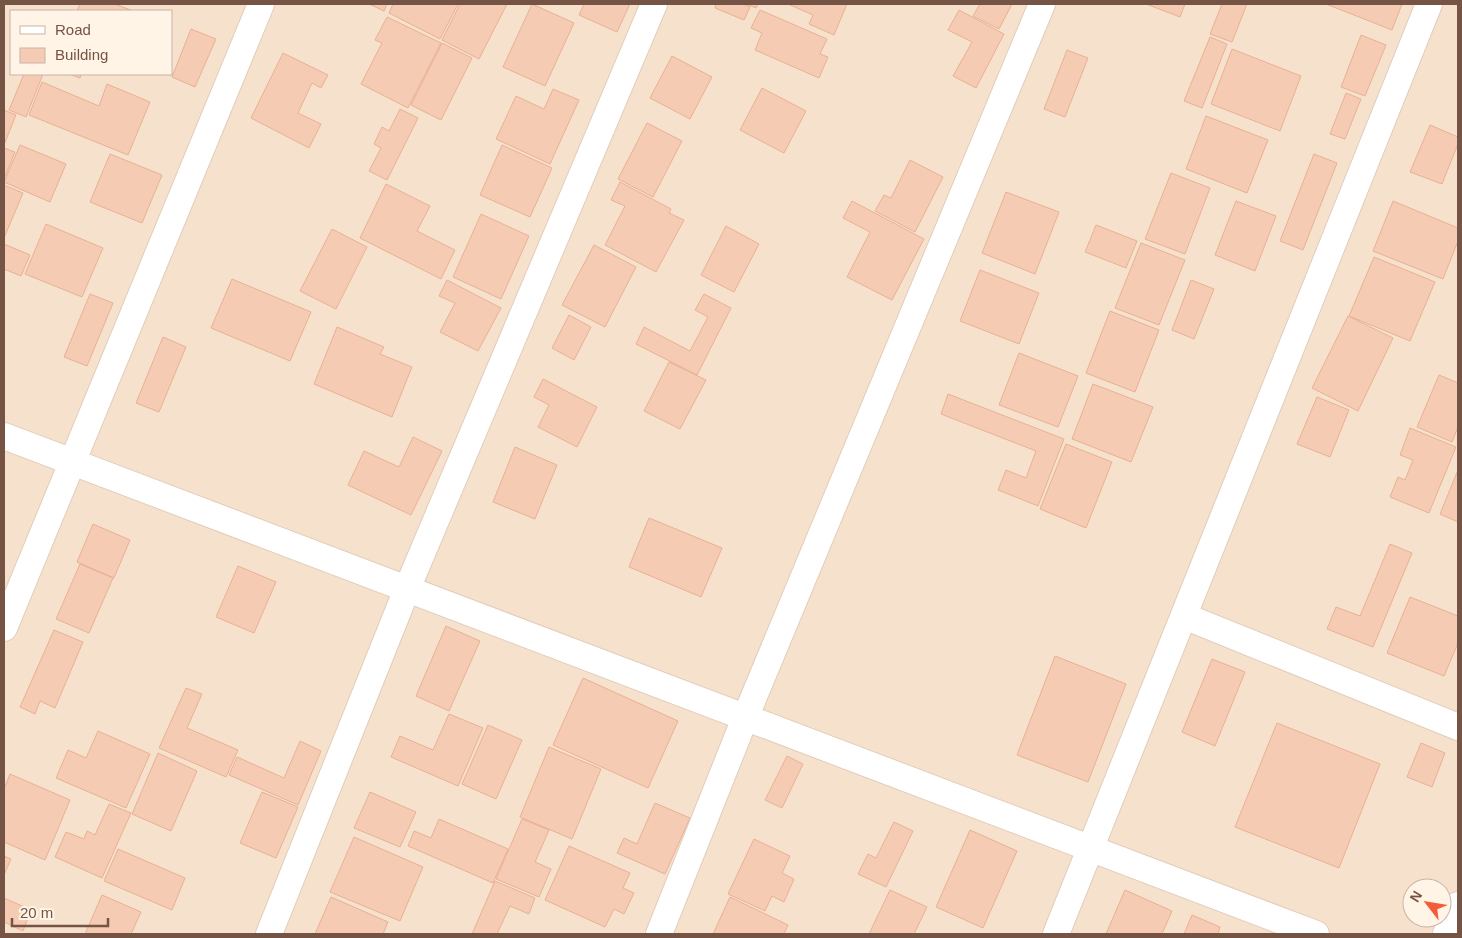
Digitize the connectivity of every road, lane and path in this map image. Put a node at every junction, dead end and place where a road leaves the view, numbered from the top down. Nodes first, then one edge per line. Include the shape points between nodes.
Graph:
1 (261, 4) edge
2 (654, 4) edge
3 (1042, 4) edge
4 (1430, 4) edge
5 (4, 436) edge
6 (71, 462) junction
7 (407, 589) junction
8 (1184, 616) junction
9 (4, 628) edge
10 (745, 718) junction
11 (1458, 727) edge
12 (1090, 849) junction
13 (1458, 906) edge
14 (269, 934) edge
15 (659, 934) edge
16 (1056, 934) edge
17 (1316, 934) edge
18 (1446, 934) edge

1 - 6 street
2 - 7 street
3 - 10 street
4 - 8 street
5 - 6 street
6 - 7 street
6 - 9 street
7 - 10 street
7 - 14 street
8 - 11 street
8 - 12 street
10 - 12 street
10 - 15 street
12 - 16 street
12 - 17 street
13 - 18 street

